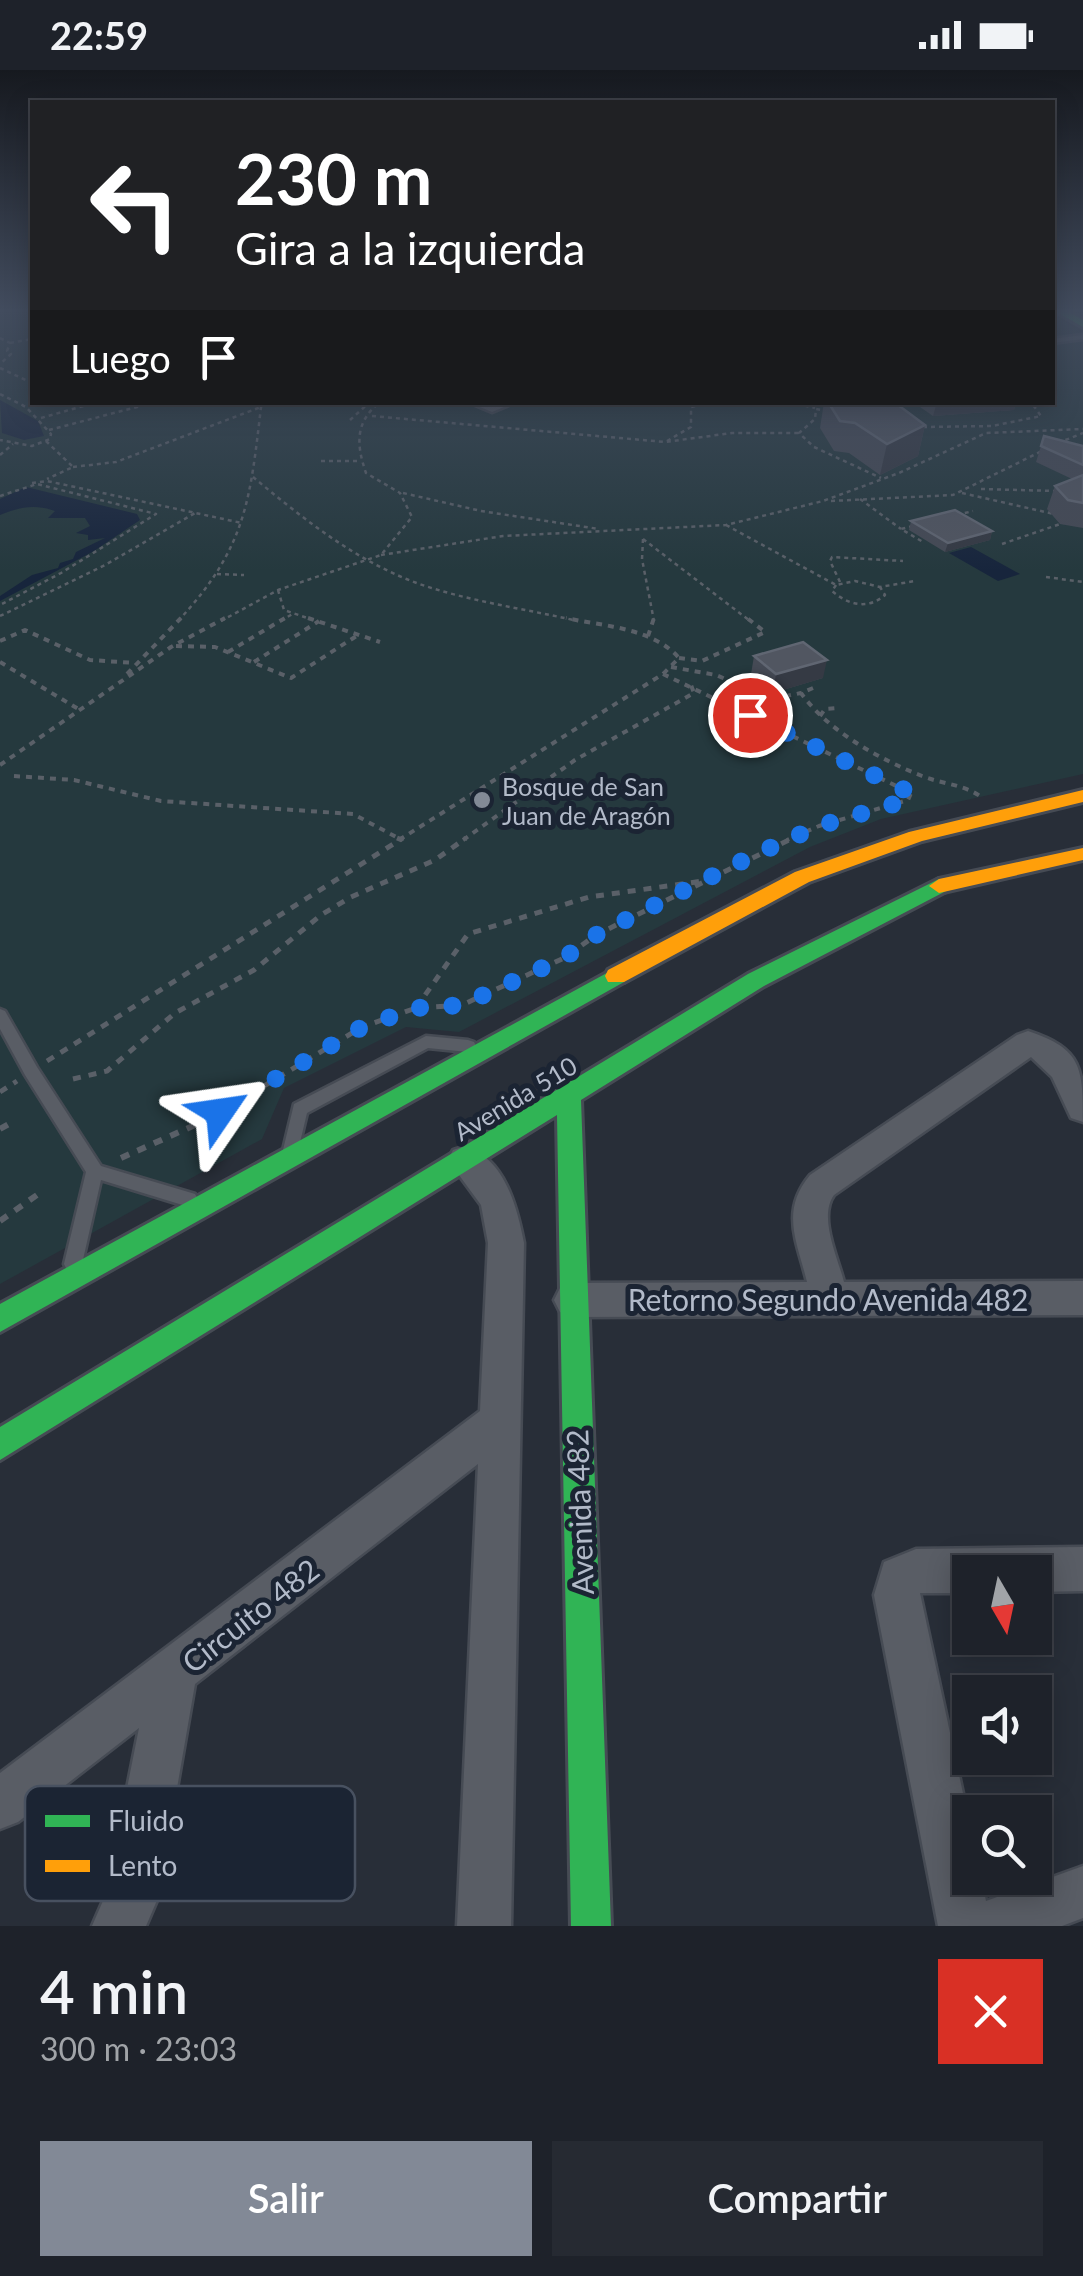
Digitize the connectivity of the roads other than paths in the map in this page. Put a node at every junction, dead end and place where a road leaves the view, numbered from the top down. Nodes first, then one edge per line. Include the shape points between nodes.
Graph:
1 (479, 405) edge
2 (505, 405) edge
3 (1083, 796) edge
4 (1083, 854) edge
5 (0, 1015) edge
6 (488, 1048) junction
7 (570, 1098) junction
8 (1083, 1110) edge
9 (289, 1158) junction
10 (465, 1160) junction
11 (95, 1171) junction
12 (207, 1204) junction
13 (69, 1280) junction
14 (830, 1298) junction
15 (1083, 1298) edge
16 (574, 1300) junction
17 (0, 1319) edge
18 (498, 1423) junction
19 (0, 1445) edge
20 (1083, 1569) edge
21 (173, 1675) junction
22 (153, 1786) edge
23 (0, 1804) edge
24 (1083, 1892) edge
25 (131, 1901) edge
26 (120, 1926) edge
27 (484, 1926) edge
28 (590, 1926) edge
29 (965, 1926) edge
30 (991, 1926) edge

1 - 2 lane
3 - 6 main road via 916,836 802,878 706,936
4 - 7 main road, Avenida 510 via 933,887 749,974
5 - 11 lane
6 - 9 main road
6 - 9 lane via 426,1042 300,1110
7 - 10 main road, Avenida 510
7 - 16 main road, Avenida 482
8 - 14 street via 1063,1065 1048,1048 1028,1043 822,1185 810,1200 810,1220
9 - 12 main road
10 - 18 street via 498,1200 506,1243
10 - 19 main road, Avenida 510
11 - 12 lane
11 - 13 lane
12 - 13 main road
13 - 17 main road
14 - 15 street, Retorno Segundo Avenida 482
14 - 16 street, Retorno Segundo Avenida 482
16 - 28 main road, Avenida 482
18 - 21 street, Circuito 482
18 - 27 street
20 - 29 street via 916,1571 900,1578 897,1595
21 - 22 street
21 - 23 street, Circuito 482
24 - 30 street
25 - 26 street

